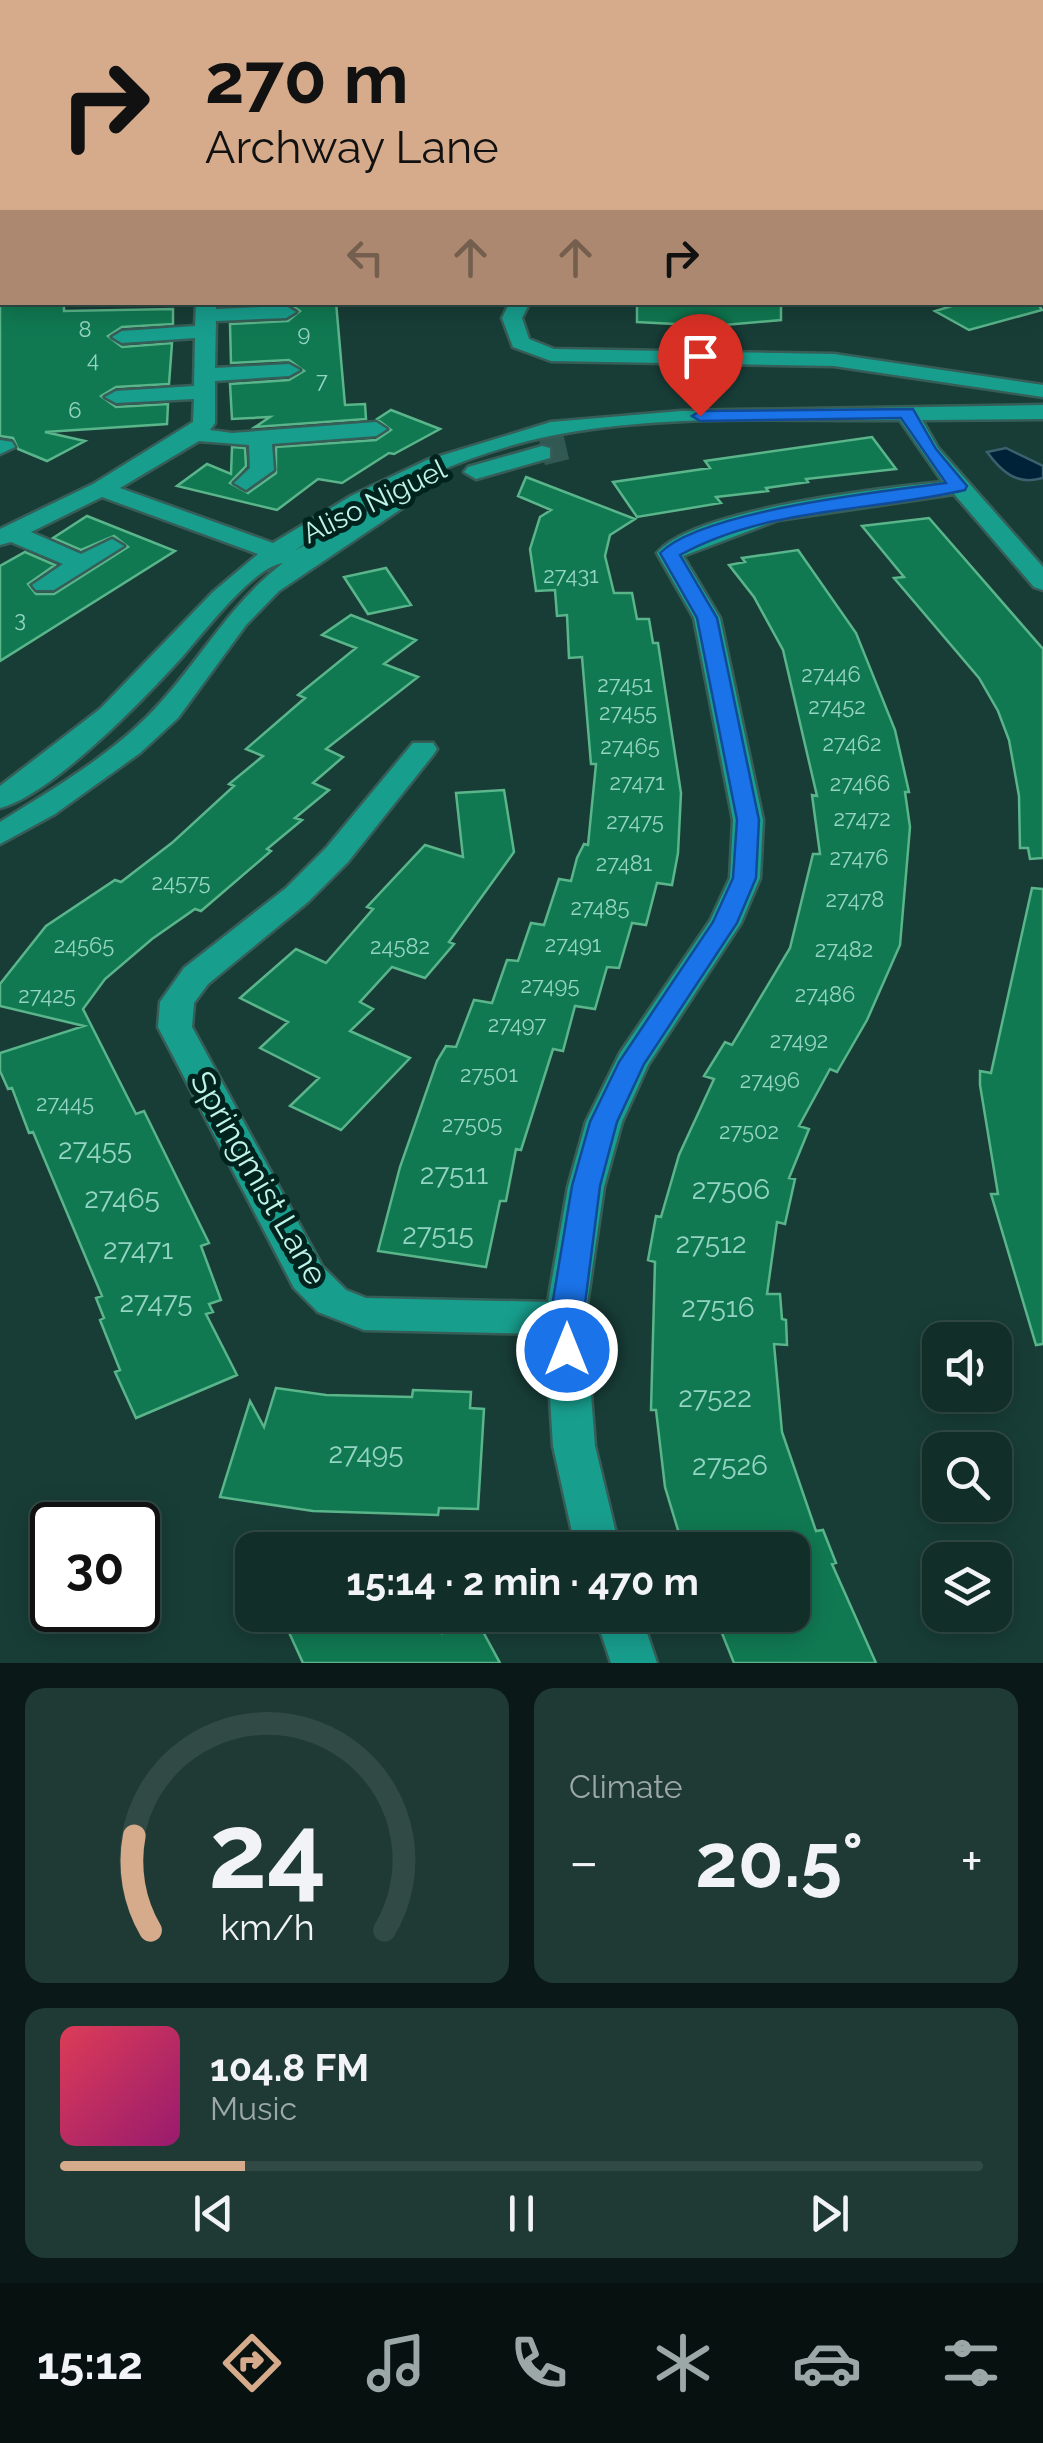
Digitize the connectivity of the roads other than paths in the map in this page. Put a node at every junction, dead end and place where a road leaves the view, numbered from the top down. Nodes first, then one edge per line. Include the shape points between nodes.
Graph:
1 (518, 305) edge
2 (286, 313) edge
3 (205, 317) edge
4 (122, 335) dead end
5 (289, 370) dead end
6 (204, 384) junction
7 (1043, 391) edge
8 (116, 397) dead end
9 (907, 412) junction
10 (1043, 412) edge
11 (376, 429) dead end
12 (195, 434) junction
13 (260, 438) junction
14 (542, 454) tunnel mouth
15 (246, 483) dead end
16 (958, 486) junction
17 (101, 490) junction
18 (403, 490) junction
19 (7, 536) edge
20 (112, 546) dead end
21 (288, 557) junction
22 (82, 564) junction
23 (1043, 582) edge
24 (45, 585) dead end
25 (423, 749) dead end
26 (0, 800) edge
27 (0, 835) edge
28 (565, 1318) junction
29 (594, 1532) edge
30 (624, 1632) edge
31 (634, 1663) edge

1 - 7 street via 512,318 520,343 551,356 834,360
2 - 3 street
3 - 4 street
3 - 6 street
5 - 6 street
6 - 8 street
6 - 12 street via 204,423
9 - 10 street, Aliso Niguel
9 - 16 street
9 - 18 street, Aliso Niguel via 722,416 575,439 523,436
11 - 13 street via 323,444
12 - 13 street
12 - 17 street
13 - 15 street via 262,470
14 - 18 street, Aliso Niguel
16 - 23 street
16 - 28 street via 813,506 695,539 669,553 707,618 748,820 744,878 725,923 632,1062 604,1122 586,1186
17 - 19 street
17 - 21 street
18 - 21 street, Aliso Niguel
19 - 22 street
20 - 22 street
21 - 26 street, Aliso Niguel via 221,598 126,700
21 - 27 street, Aliso Niguel via 165,714 89,777
22 - 24 street
25 - 28 street, Springmist Lane via 337,856 196,976 176,1002 175,1028 308,1277 332,1302 364,1314
28 - 29 street via 574,1446
30 - 31 street

